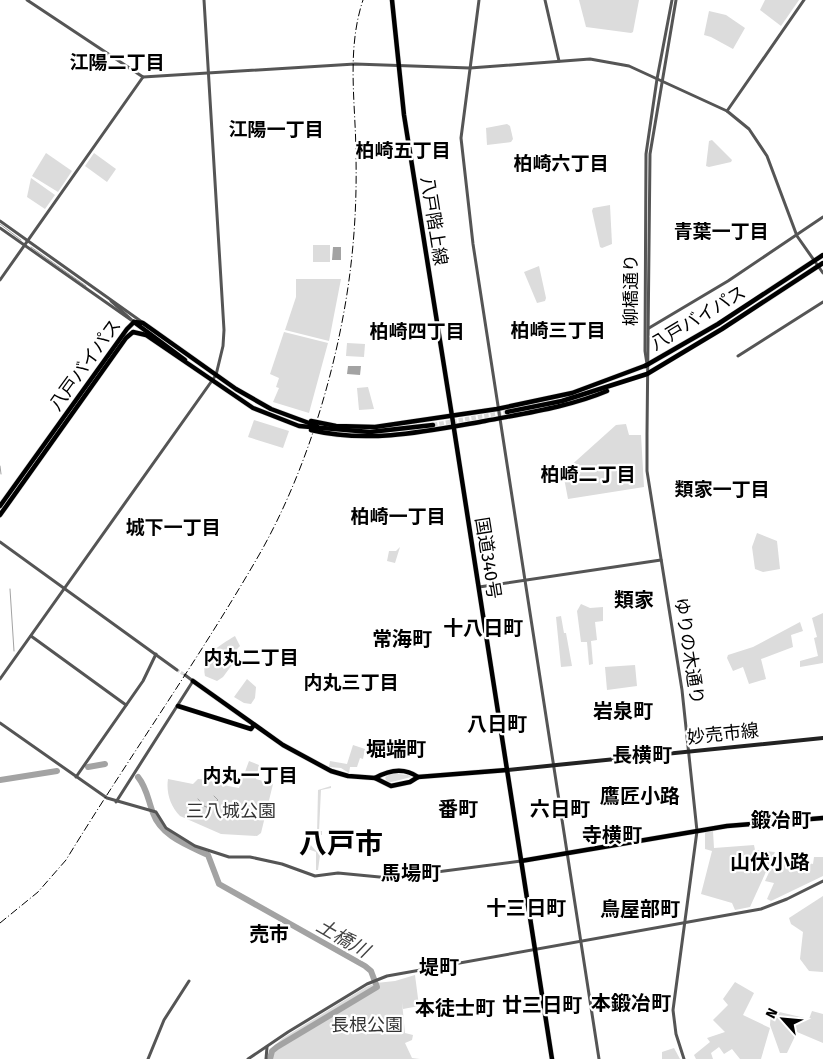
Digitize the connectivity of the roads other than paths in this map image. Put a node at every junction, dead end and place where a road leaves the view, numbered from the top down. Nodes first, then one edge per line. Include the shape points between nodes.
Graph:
1 (27, 0) edge
2 (204, 0) edge
3 (392, 0) edge
4 (478, 0) edge
5 (545, 0) edge
6 (672, 0) edge
7 (676, 0) edge
8 (804, 0) edge
9 (559, 61) junction
10 (397, 65) junction
11 (470, 68) junction
12 (208, 74) junction
13 (143, 77) junction
14 (657, 78) junction
15 (662, 81) junction
16 (727, 111) junction
17 (823, 217) edge
18 (0, 221) edge
19 (0, 228) edge
20 (797, 236) junction
21 (28, 241) junction
22 (24, 246) junction
23 (823, 255) edge
24 (814, 261) junction
25 (823, 263) edge
26 (818, 267) junction
27 (823, 273) edge
28 (0, 280) edge
29 (105, 296) junction
30 (823, 302) edge
31 (124, 315) junction
32 (134, 322) junction
33 (143, 323) junction
34 (127, 328) junction
35 (647, 329) junction
36 (126, 338) junction
37 (738, 356) dead end
38 (647, 365) junction
39 (193, 367) junction
40 (647, 374) junction
41 (216, 375) junction
42 (632, 380) junction
43 (213, 381) junction
44 (583, 395) junction
45 (497, 409) junction
46 (507, 412) tunnel mouth
47 (452, 416) junction
48 (498, 418) junction
49 (300, 419) junction
50 (433, 425) tunnel mouth
51 (299, 426) junction
52 (453, 426) junction
53 (323, 429) junction
54 (0, 506) edge
55 (0, 515) edge
56 (0, 542) edge
57 (661, 560) junction
58 (524, 580) junction
59 (478, 587) junction
60 (64, 589) junction
61 (31, 636) junction
62 (156, 654) junction
63 (177, 670) tunnel mouth
64 (185, 675) tunnel mouth
65 (0, 679) edge
66 (193, 681) junction
67 (126, 705) junction
68 (178, 706) junction
69 (0, 723) edge
70 (254, 726) junction
71 (823, 738) edge
72 (689, 751) junction
73 (553, 765) junction
74 (507, 770) junction
75 (76, 777) junction
76 (418, 777) junction
77 (375, 778) junction
78 (116, 802) junction
79 (823, 818) edge
80 (697, 831) junction
81 (568, 854) junction
82 (521, 861) junction
83 (823, 880) edge
84 (685, 923) junction
85 (581, 940) junction
86 (535, 949) junction
87 (189, 981) dead end
88 (267, 1047) junction
89 (148, 1059) edge
90 (248, 1059) edge
91 (266, 1059) edge
92 (552, 1059) edge
93 (599, 1059) edge
94 (684, 1059) edge

1 - 13 street
2 - 12 street
3 - 10 main road, 八戸階上線
4 - 11 street
5 - 9 street
6 - 14 street, 柳橋通り
7 - 15 street, 柳橋通り
8 - 16 street
9 - 11 street
9 - 14 street via 605,60
10 - 11 street
10 - 12 street via 351,64
10 - 47 main road, 八戸階上線
11 - 45 street via 461,138 478,286
12 - 13 street
12 - 41 street via 224,330
13 - 21 street
14 - 15 street
14 - 35 street, 柳橋通り via 646,154
15 - 16 street
15 - 35 street, 柳橋通り via 650,154
16 - 20 street via 760,143
17 - 20 street
18 - 21 street
19 - 22 street
20 - 24 street
20 - 35 street
21 - 22 street
21 - 29 street
22 - 28 street
22 - 31 street
23 - 24 main road, 八戸バイパス
24 - 26 street
24 - 38 main road, 八戸バイパス via 718,324
25 - 26 main road, 八戸バイパス
26 - 27 street
26 - 40 main road, 八戸バイパス
29 - 32 street
29 - 33 street
30 - 37 street
31 - 32 street
31 - 34 street
32 - 33 main road, 八戸バイパス
32 - 34 main road, 八戸バイパス
32 - 36 main road
32 - 39 main road
33 - 41 main road, 八戸バイパス
34 - 54 main road, 八戸バイパス
35 - 38 street, 柳橋通り
36 - 39 main road, 八戸バイパス via 134,332 142,333
36 - 55 main road, 八戸バイパス
38 - 40 street, ゆりの木通り
38 - 44 main road, 八戸バイパス
38 - 45 main road via 572,393
39 - 43 main road, 八戸バイパス
40 - 42 main road, 八戸バイパス
40 - 57 street, ゆりの木通り via 647,471
41 - 43 street
41 - 49 main road, 八戸バイパス via 264,406
42 - 44 main road, 八戸バイパス
42 - 48 main road via 562,406
43 - 51 main road, 八戸バイパス via 253,408
43 - 60 street
44 - 46 main road, 八戸バイパス
45 - 47 main road
45 - 48 street
47 - 49 main road via 361,428
47 - 52 main road, 国道340号
48 - 52 main road
48 - 58 street
49 - 53 main road, 八戸バイパス
50 - 53 main road, 八戸バイパス via 370,432
51 - 52 main road via 336,435 360,436
51 - 53 main road, 八戸バイパス
52 - 59 main road, 国道340号
56 - 60 street
57 - 58 street
57 - 72 street, ゆりの木通り
58 - 59 street
58 - 73 street
59 - 74 main road, 国道340号
60 - 61 street
60 - 62 street
61 - 65 street
61 - 67 street
62 - 63 street
62 - 67 street
64 - 66 street
66 - 68 street
66 - 70 main road
67 - 75 street
68 - 70 main road via 252,730
68 - 78 street
69 - 75 street
70 - 77 main road via 331,771
71 - 72 main road, 妙売市線
72 - 73 main road, 妙売市線
72 - 80 street, ゆりの木通り
73 - 74 main road, 妙売市線
73 - 81 street
74 - 76 main road
74 - 82 main road, 国道340号
75 - 78 street
76 - 77 main road via 407,772 387,771
76 - 77 main road via 391,786
78 - 82 street via 156,812 166,828 195,846 229,857 250,857 282,864 315,876 338,873 383,878
79 - 80 main road via 779,820
80 - 81 main road
80 - 84 street, ゆりの木通り
81 - 82 main road
81 - 85 street
82 - 86 main road, 国道340号
83 - 84 street via 768,907
84 - 85 street
84 - 94 street, ゆりの木通り via 673,1010
85 - 86 street
85 - 93 street
86 - 88 street via 387,976 366,984
86 - 92 main road, 国道340号
87 - 89 street via 164,1020
88 - 90 street
88 - 91 street

